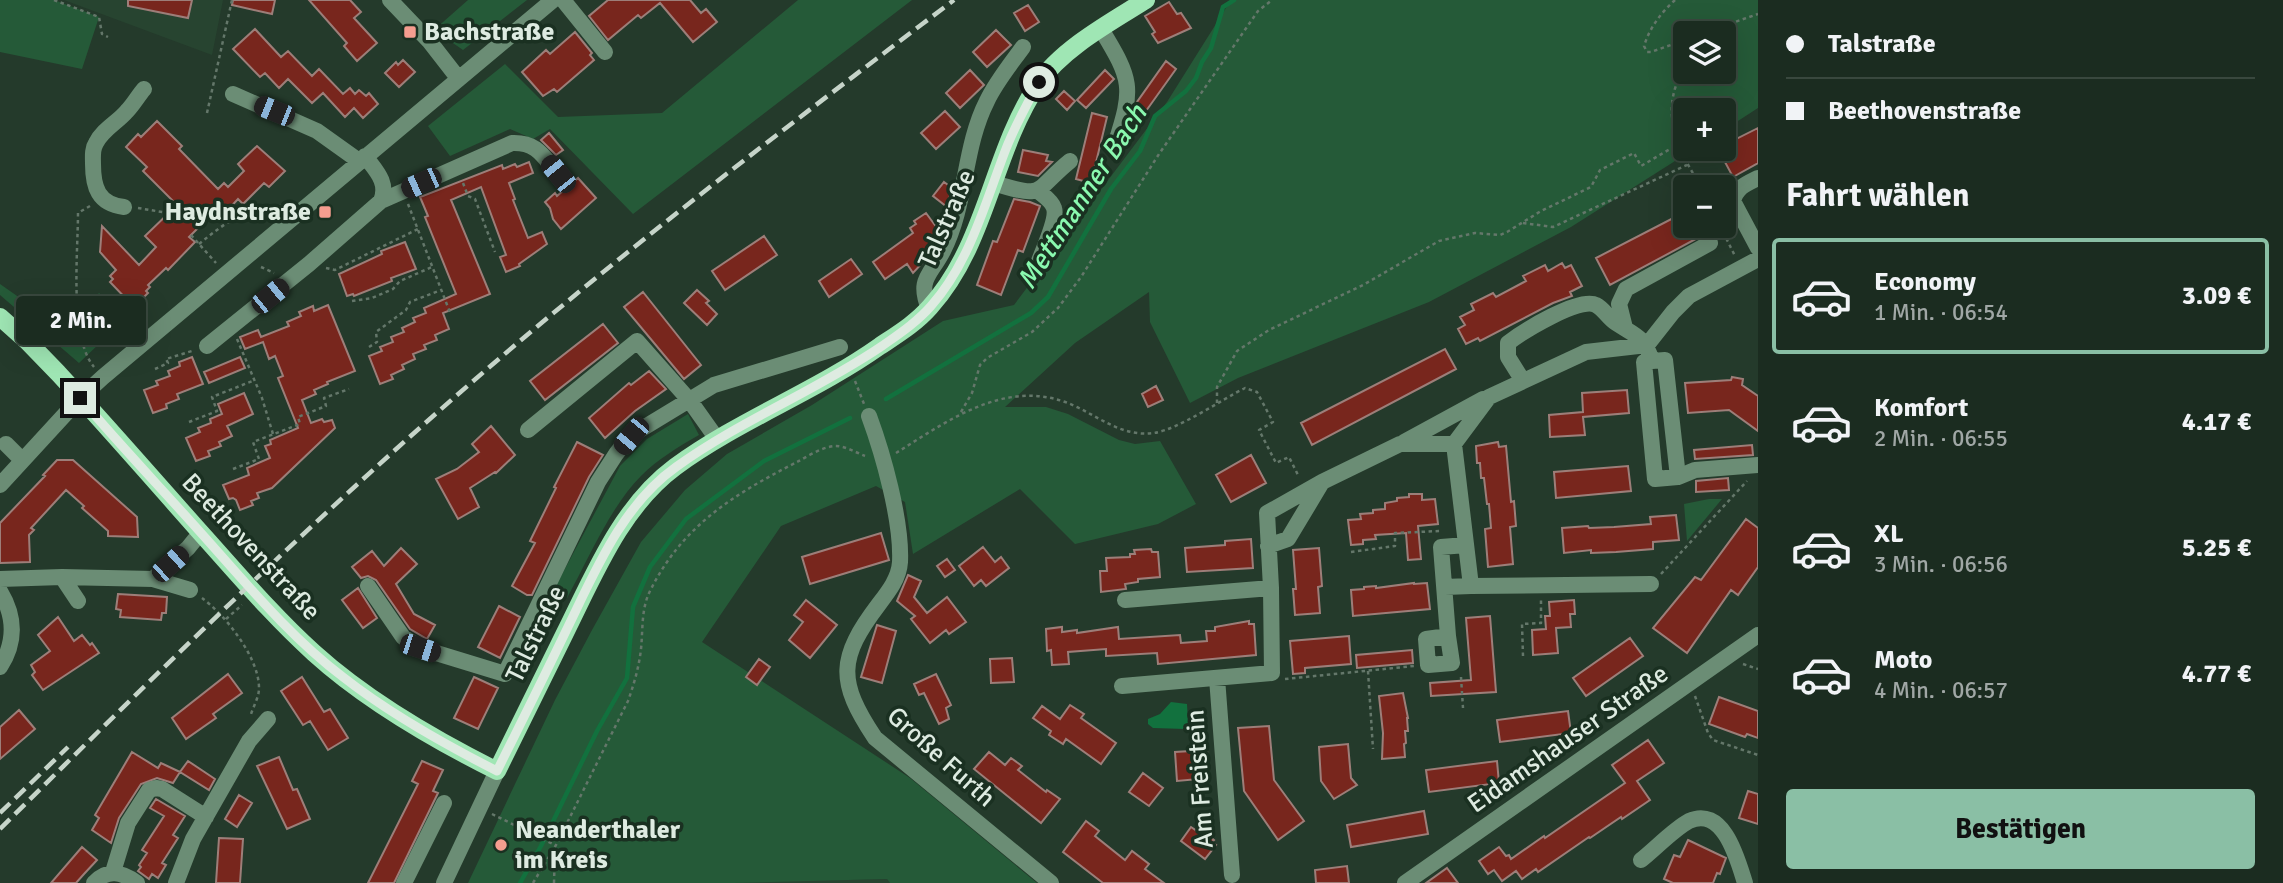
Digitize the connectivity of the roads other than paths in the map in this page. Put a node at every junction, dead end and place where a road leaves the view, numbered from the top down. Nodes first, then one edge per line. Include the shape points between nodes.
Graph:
1 (390, 0) edge
2 (553, 0) edge
3 (563, 0) edge
4 (1146, 0) edge
5 (1101, 29) junction
6 (1023, 47) dead end
7 (605, 52) dead end
8 (458, 78) junction
9 (144, 89) dead end
10 (233, 94) dead end
11 (1115, 145) dead end
12 (362, 158) junction
13 (1070, 161) dead end
14 (558, 174) dead end
15 (1758, 178) edge
16 (993, 183) junction
17 (1038, 191) junction
18 (381, 201) junction
19 (124, 207) road end
20 (1710, 243) dead end
21 (1758, 248) edge
22 (1758, 259) edge
23 (1038, 264) dead end
24 (929, 309) junction
25 (0, 317) edge
26 (1625, 328) junction
27 (1647, 345) junction
28 (207, 346) road end
29 (839, 347) dead end
30 (1652, 361) junction
31 (1523, 381) junction
32 (1489, 397) junction
33 (80, 398) junction
34 (690, 401) junction
35 (869, 416) road end
36 (528, 430) dead end
37 (717, 439) junction
38 (6, 444) dead end
39 (1400, 444) junction
40 (1454, 444) junction
41 (22, 460) junction
42 (1754, 472) edge
43 (1678, 477) junction
44 (1322, 482) junction
45 (0, 485) edge
46 (201, 533) junction
47 (1465, 538) junction
48 (1268, 546) junction
49 (62, 577) junction
50 (0, 579) edge
51 (153, 579) junction
52 (1651, 584) road end
53 (368, 586) dead end
54 (1471, 586) junction
55 (1445, 587) junction
56 (1271, 588) junction
57 (190, 590) road end
58 (0, 591) edge
59 (1125, 600) dead end
60 (78, 601) dead end
61 (1758, 635) edge
62 (1448, 636) junction
63 (0, 667) edge
64 (1217, 678) junction
65 (1122, 686) dead end
66 (268, 719) dead end
67 (497, 771) junction
68 (444, 803) dead end
69 (206, 817) junction
70 (1641, 860) dead end
71 (113, 872) junction
72 (1232, 875) dead end
73 (94, 883) edge
74 (137, 883) edge
75 (176, 883) edge
76 (404, 883) edge
77 (444, 883) edge
78 (1051, 883) edge
79 (1405, 883) edge
80 (1745, 883) edge

1 - 8 street
2 - 8 street
3 - 7 street
4 - 5 main road, Talstraße
5 - 11 street via 1126,74 1128,95
5 - 16 main road, Talstraße via 1039,82
6 - 24 street via 977,124 952,228 923,286
8 - 12 street
9 - 19 street via 94,145 93,183 103,199
10 - 12 street via 305,125
12 - 18 street via 382,180 385,194
12 - 33 street
13 - 17 street
14 - 18 street via 536,148 526,142 512,143
15 - 21 street via 1742,186 1733,201
16 - 17 street
16 - 24 main road, Talstraße via 961,261
17 - 23 street via 1055,209
18 - 28 street
20 - 26 street via 1626,289 1619,304
22 - 27 street via 1689,296
24 - 37 main road, Talstraße via 849,368
25 - 33 main road, Beethovenstraße
26 - 27 street
26 - 31 street via 1597,305 1572,306 1508,344 1508,357
27 - 30 street
27 - 31 street, Am Freistein via 1586,352
29 - 34 street, Talstraße via 714,384
30 - 43 street via 1665,360
30 - 43 street via 1644,362 1655,479
31 - 32 street, Am Freistein
32 - 39 street, Am Freistein
32 - 40 street, Am Freistein
33 - 41 street
33 - 46 main road, Beethovenstraße
34 - 36 street via 637,341
34 - 37 street
34 - 53 street, Talstraße via 649,423 616,454 505,674 420,648 403,637
35 - 78 street, Große Furth via 896,518 900,561 892,587 849,651 851,697 875,738
37 - 67 main road, Talstraße via 673,468 628,517 601,561
38 - 41 street
39 - 40 street, Am Freistein
39 - 44 street, Am Freistein
40 - 47 street
41 - 45 street
42 - 43 street via 1695,470
44 - 48 street via 1288,539
44 - 48 street, Am Freistein via 1267,513
46 - 51 street
46 - 67 main road, Beethovenstraße via 254,593 344,678
47 - 54 street
47 - 55 street via 1440,547
48 - 56 street, Am Freistein
49 - 50 street
49 - 51 street
49 - 60 street
51 - 57 street
52 - 54 street
54 - 55 street
55 - 62 street
56 - 59 street
56 - 64 street, Am Freistein via 1272,673
58 - 63 street via 12,624 9,650
61 - 79 street, Eidamshauser Straße
62 - 62 street via 1426,639 1428,664 1452,663
64 - 65 street, Am Freistein
64 - 72 street, Am Freistein
66 - 69 street via 249,741
67 - 77 street, Talstraße
68 - 76 street
69 - 71 street via 162,789 149,790 128,823
69 - 75 street
70 - 80 street via 1689,822 1713,822 1730,839
71 - 73 street
71 - 74 street

